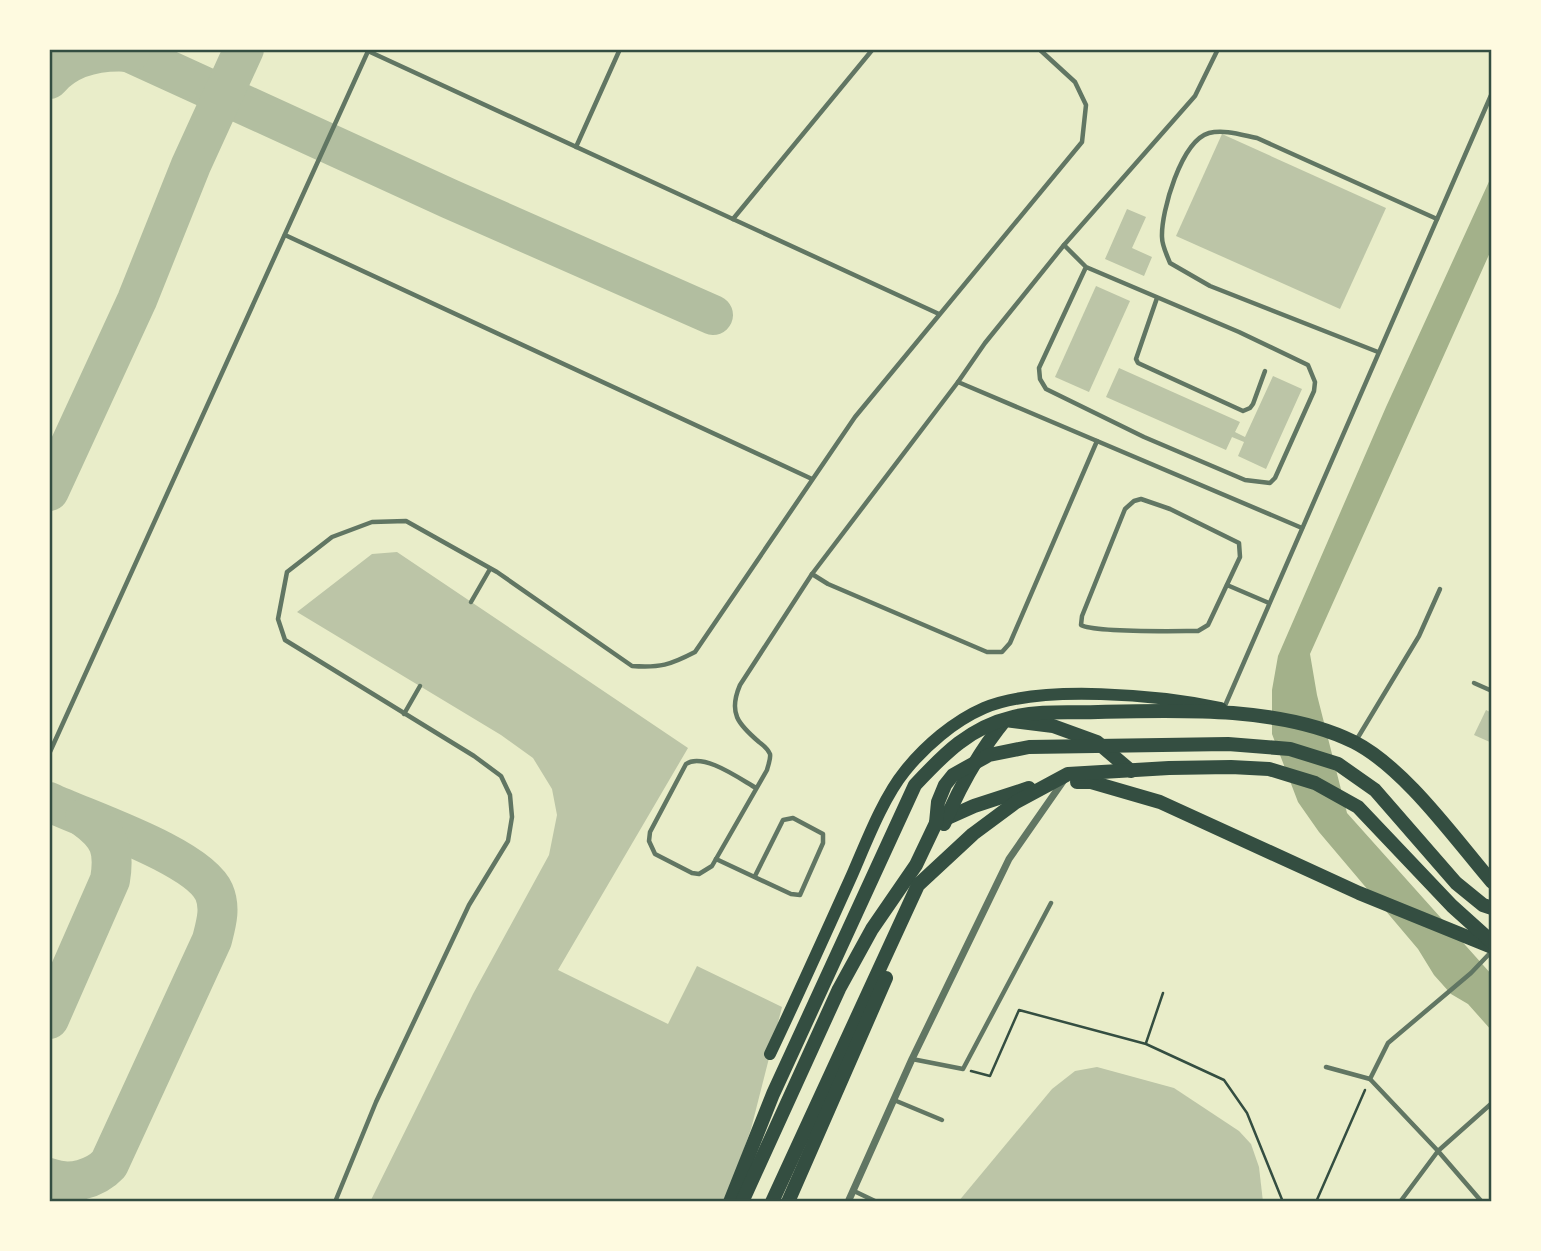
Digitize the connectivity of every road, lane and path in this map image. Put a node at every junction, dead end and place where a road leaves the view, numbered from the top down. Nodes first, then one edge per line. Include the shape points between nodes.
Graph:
1 (620, 49) edge
2 (873, 49) edge
3 (1039, 49) edge
4 (1218, 49) edge
5 (369, 50) edge
6 (1492, 93) edge
7 (576, 147) junction
8 (733, 219) junction
9 (1437, 219) junction
10 (285, 235) junction
11 (1064, 245) junction
12 (1086, 267) junction
13 (1157, 298) junction
14 (939, 314) junction
15 (1378, 352) junction
16 (1265, 371) dead end
17 (958, 382) junction
18 (1097, 441) junction
19 (812, 479) junction
20 (1302, 528) junction
21 (490, 569) junction
22 (812, 574) junction
23 (1227, 585) junction
24 (1440, 589) dead end
25 (471, 602) dead end
26 (1269, 603) junction
27 (1474, 683) dead end
28 (420, 686) dead end
29 (1492, 691) edge
30 (1224, 708) junction
31 (404, 714) junction
32 (1256, 714) junction
33 (1005, 720) junction
34 (1355, 743) junction
35 (49, 754) edge
36 (1131, 771) junction
37 (1068, 774) junction
38 (756, 788) junction
39 (936, 823) junction
40 (716, 859) junction
41 (916, 865) junction
42 (755, 876) junction
43 (1492, 882) edge
44 (918, 885) junction
45 (1051, 902) dead end
46 (1492, 908) edge
47 (1492, 942) edge
48 (1492, 949) edge
49 (1163, 993) dead end
50 (1146, 1044) junction
51 (770, 1055) dead end
52 (912, 1059) junction
53 (1325, 1068) dead end
54 (963, 1069) junction
55 (1370, 1079) junction
56 (893, 1100) junction
57 (1492, 1103) edge
58 (942, 1120) dead end
59 (1438, 1151) junction
60 (853, 1191) junction
61 (335, 1202) edge
62 (730, 1202) edge
63 (742, 1202) edge
64 (772, 1202) edge
65 (788, 1202) edge
66 (848, 1202) edge
67 (877, 1202) edge
68 (1283, 1202) edge
69 (1316, 1202) edge
70 (1400, 1202) edge
71 (1482, 1202) edge

1 - 7 lane
2 - 8 lane
3 - 14 lane via 1075,82 1086,105 1082,142
4 - 11 lane via 1195,96
5 - 7 lane
5 - 10 lane
6 - 9 lane
7 - 8 lane
8 - 14 lane
9 - 15 lane
9 - 15 lane via 1247,136 1207,133 1178,169 1162,228 1161,240 1170,263 1210,286
10 - 19 lane
10 - 35 lane
11 - 12 lane
11 - 17 lane
12 - 13 lane
12 - 13 lane via 1039,368 1046,389 1244,480 1270,483 1314,391 1308,365
13 - 16 lane via 1138,363 1243,411 1253,404
14 - 19 lane via 855,417
15 - 20 lane
17 - 18 lane
17 - 22 lane
18 - 20 lane
18 - 22 lane via 1010,643 1002,652 987,652
19 - 21 lane via 695,652 658,668 632,666
20 - 26 lane
21 - 25 lane
21 - 31 lane via 405,521 372,522 332,537 287,572 278,619 285,640
22 - 38 lane via 735,696 738,721 770,754
23 - 23 lane via 1208,625 1198,631 1089,628 1080,622 1125,509 1141,499 1239,543 1240,557
23 - 26 lane
24 - 34 lane via 1419,636
26 - 30 lane
27 - 29 lane
28 - 31 lane
30 - 32 main road
30 - 51 main road via 1112,695 1049,695 982,709 944,733 904,771 878,818
31 - 61 lane via 501,776 510,794 512,817 508,841 470,905 376,1102
32 - 33 main road via 1136,711
32 - 34 main road
33 - 36 main road via 1053,726 1097,742
33 - 44 main road via 960,786
33 - 62 main road via 981,728 947,751 915,785 773,1094
34 - 43 main road via 1419,797
36 - 37 main road
36 - 47 main road via 1269,769 1315,782 1358,807
37 - 44 main road via 1016,802
37 - 52 street via 1010,859
38 - 40 lane
38 - 40 lane via 705,761 686,764 650,832 651,848 692,873 707,871
39 - 41 main road
39 - 46 main road via 945,785 953,775 989,755 1029,747 1228,744 1290,749 1338,764 1375,790 1456,883
39 - 48 main road via 1044,783 1091,782 1160,802
40 - 42 lane
41 - 63 main road via 872,929 839,989
41 - 65 main road via 897,951
42 - 42 lane via 800,895 823,844 823,834 793,818 783,820
44 - 64 main road
45 - 54 lane
48 - 55 lane via 1471,973 1388,1043
49 - 50 path
50 - 54 path via 1019,1010 990,1076
50 - 68 path via 1224,1080 1248,1114
52 - 54 lane
52 - 56 street
53 - 55 lane
55 - 59 lane
55 - 69 path
56 - 58 lane
56 - 60 street
57 - 59 lane
59 - 70 lane
59 - 71 lane
60 - 66 street
60 - 67 lane

